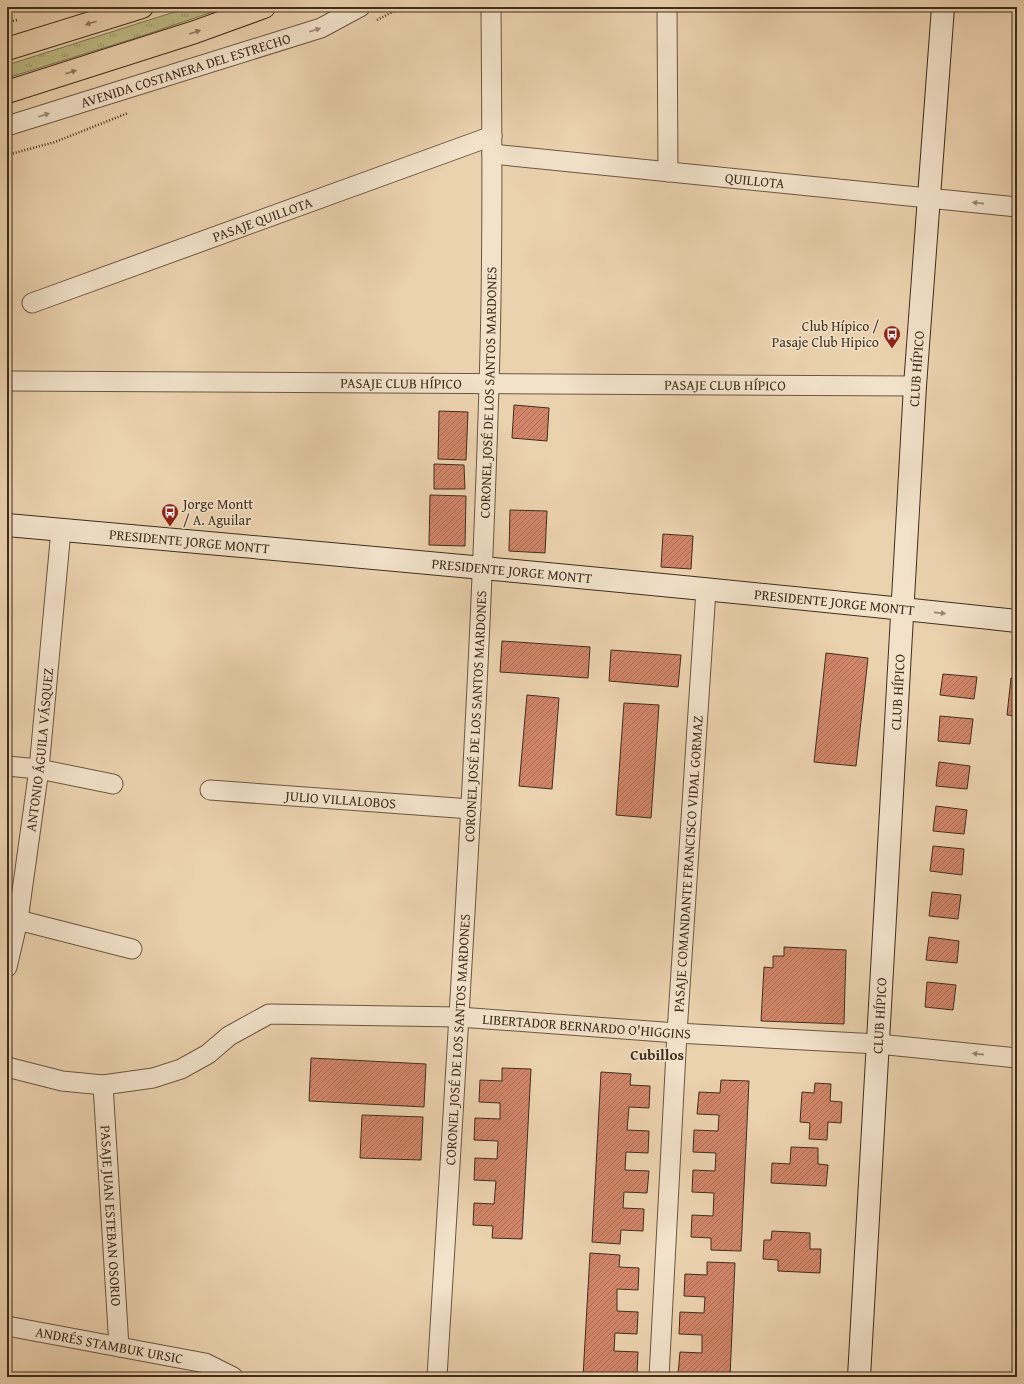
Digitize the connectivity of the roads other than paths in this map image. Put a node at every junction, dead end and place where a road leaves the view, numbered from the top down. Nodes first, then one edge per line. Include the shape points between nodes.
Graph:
1 (142, 7) edge
2 (264, 7) edge
3 (360, 7) edge
4 (491, 7) edge
5 (668, 7) edge
6 (943, 7) edge
7 (7, 49) edge
8 (7, 92) edge
9 (7, 126) edge
10 (492, 145) junction
11 (668, 172) junction
12 (929, 198) junction
13 (1017, 207) edge
14 (32, 302) dead end
15 (7, 381) edge
16 (489, 384) junction
17 (915, 386) junction
18 (7, 525) edge
19 (61, 530) junction
20 (482, 568) junction
21 (706, 590) junction
22 (902, 609) junction
23 (1017, 621) edge
24 (7, 766) edge
25 (39, 769) junction
26 (113, 784) dead end
27 (210, 790) dead end
28 (471, 809) junction
29 (13, 919) edge
30 (132, 948) dead end
31 (7, 967) edge
32 (459, 1017) junction
33 (676, 1033) junction
34 (878, 1044) junction
35 (1017, 1058) edge
36 (7, 1067) edge
37 (103, 1085) junction
38 (7, 1326) edge
39 (119, 1347) junction
40 (233, 1377) edge
41 (437, 1377) edge
42 (659, 1377) edge
43 (859, 1377) edge

1 -> 7 main road
8 -> 2 main road
9 -> 3 street, AVENIDA COSTANERA DEL ESTRECHO via 321,28
4 - 10 street, CORONEL JOSÉ DE LOS SANTOS MARDONES
5 - 11 street
6 - 12 street, CLUB HÍPICO
10 - 11 street, QUILLOTA
10 - 14 street, PASAJE QUILLOTA
10 - 16 street, CORONEL JOSÉ DE LOS SANTOS MARDONES
11 - 12 street, QUILLOTA
13 -> 12 street, QUILLOTA
12 - 17 street, CLUB HÍPICO
15 - 16 street, PASAJE CLUB HÍPICO
16 - 17 street, PASAJE CLUB HÍPICO
16 - 20 street, CORONEL JOSÉ DE LOS SANTOS MARDONES
17 - 22 street, CLUB HÍPICO
18 - 19 street, PRESIDENTE JORGE MONTT
19 - 20 street, PRESIDENTE JORGE MONTT
19 - 25 street, ANTONIO ÁGUILA VÁSQUEZ
20 - 21 street, PRESIDENTE JORGE MONTT
20 - 28 street, CORONEL JOSÉ DE LOS SANTOS MARDONES
21 - 22 street, PRESIDENTE JORGE MONTT
21 - 33 street, PASAJE COMANDANTE FRANCISCO VIDAL GORMAZ
22 -> 23 street, PRESIDENTE JORGE MONTT
22 - 34 street, CLUB HÍPICO
24 - 25 street
25 - 26 street
25 - 29 street, ANTONIO ÁGUILA VÁSQUEZ
27 - 28 street, JULIO VILLALOBOS
28 - 32 street, CORONEL JOSÉ DE LOS SANTOS MARDONES
29 - 30 street
29 - 31 street, ANTONIO ÁGUILA VÁSQUEZ
32 - 33 street, LIBERTADOR BERNARDO O'HIGGINS
32 - 37 street, LIBERTADOR BERNARDO O'HIGGINS via 269,1014 229,1036 208,1054 181,1070 153,1078
32 - 41 street, CORONEL JOSÉ DE LOS SANTOS MARDONES
33 - 34 street, LIBERTADOR BERNARDO O'HIGGINS
33 - 42 street, PASAJE COMANDANTE FRANCISCO VIDAL GORMAZ
35 -> 34 street, LIBERTADOR BERNARDO O'HIGGINS
34 - 43 street, CLUB HÍPICO
36 - 37 street, LIBERTADOR BERNARDO O'HIGGINS via 62,1081
37 - 39 street, PASAJE JUAN ESTEBAN OSORIO
38 - 39 street, ANDRÉS STAMBUK URSIC
39 - 40 street, ANDRÉS STAMBUK URSIC via 205,1363

